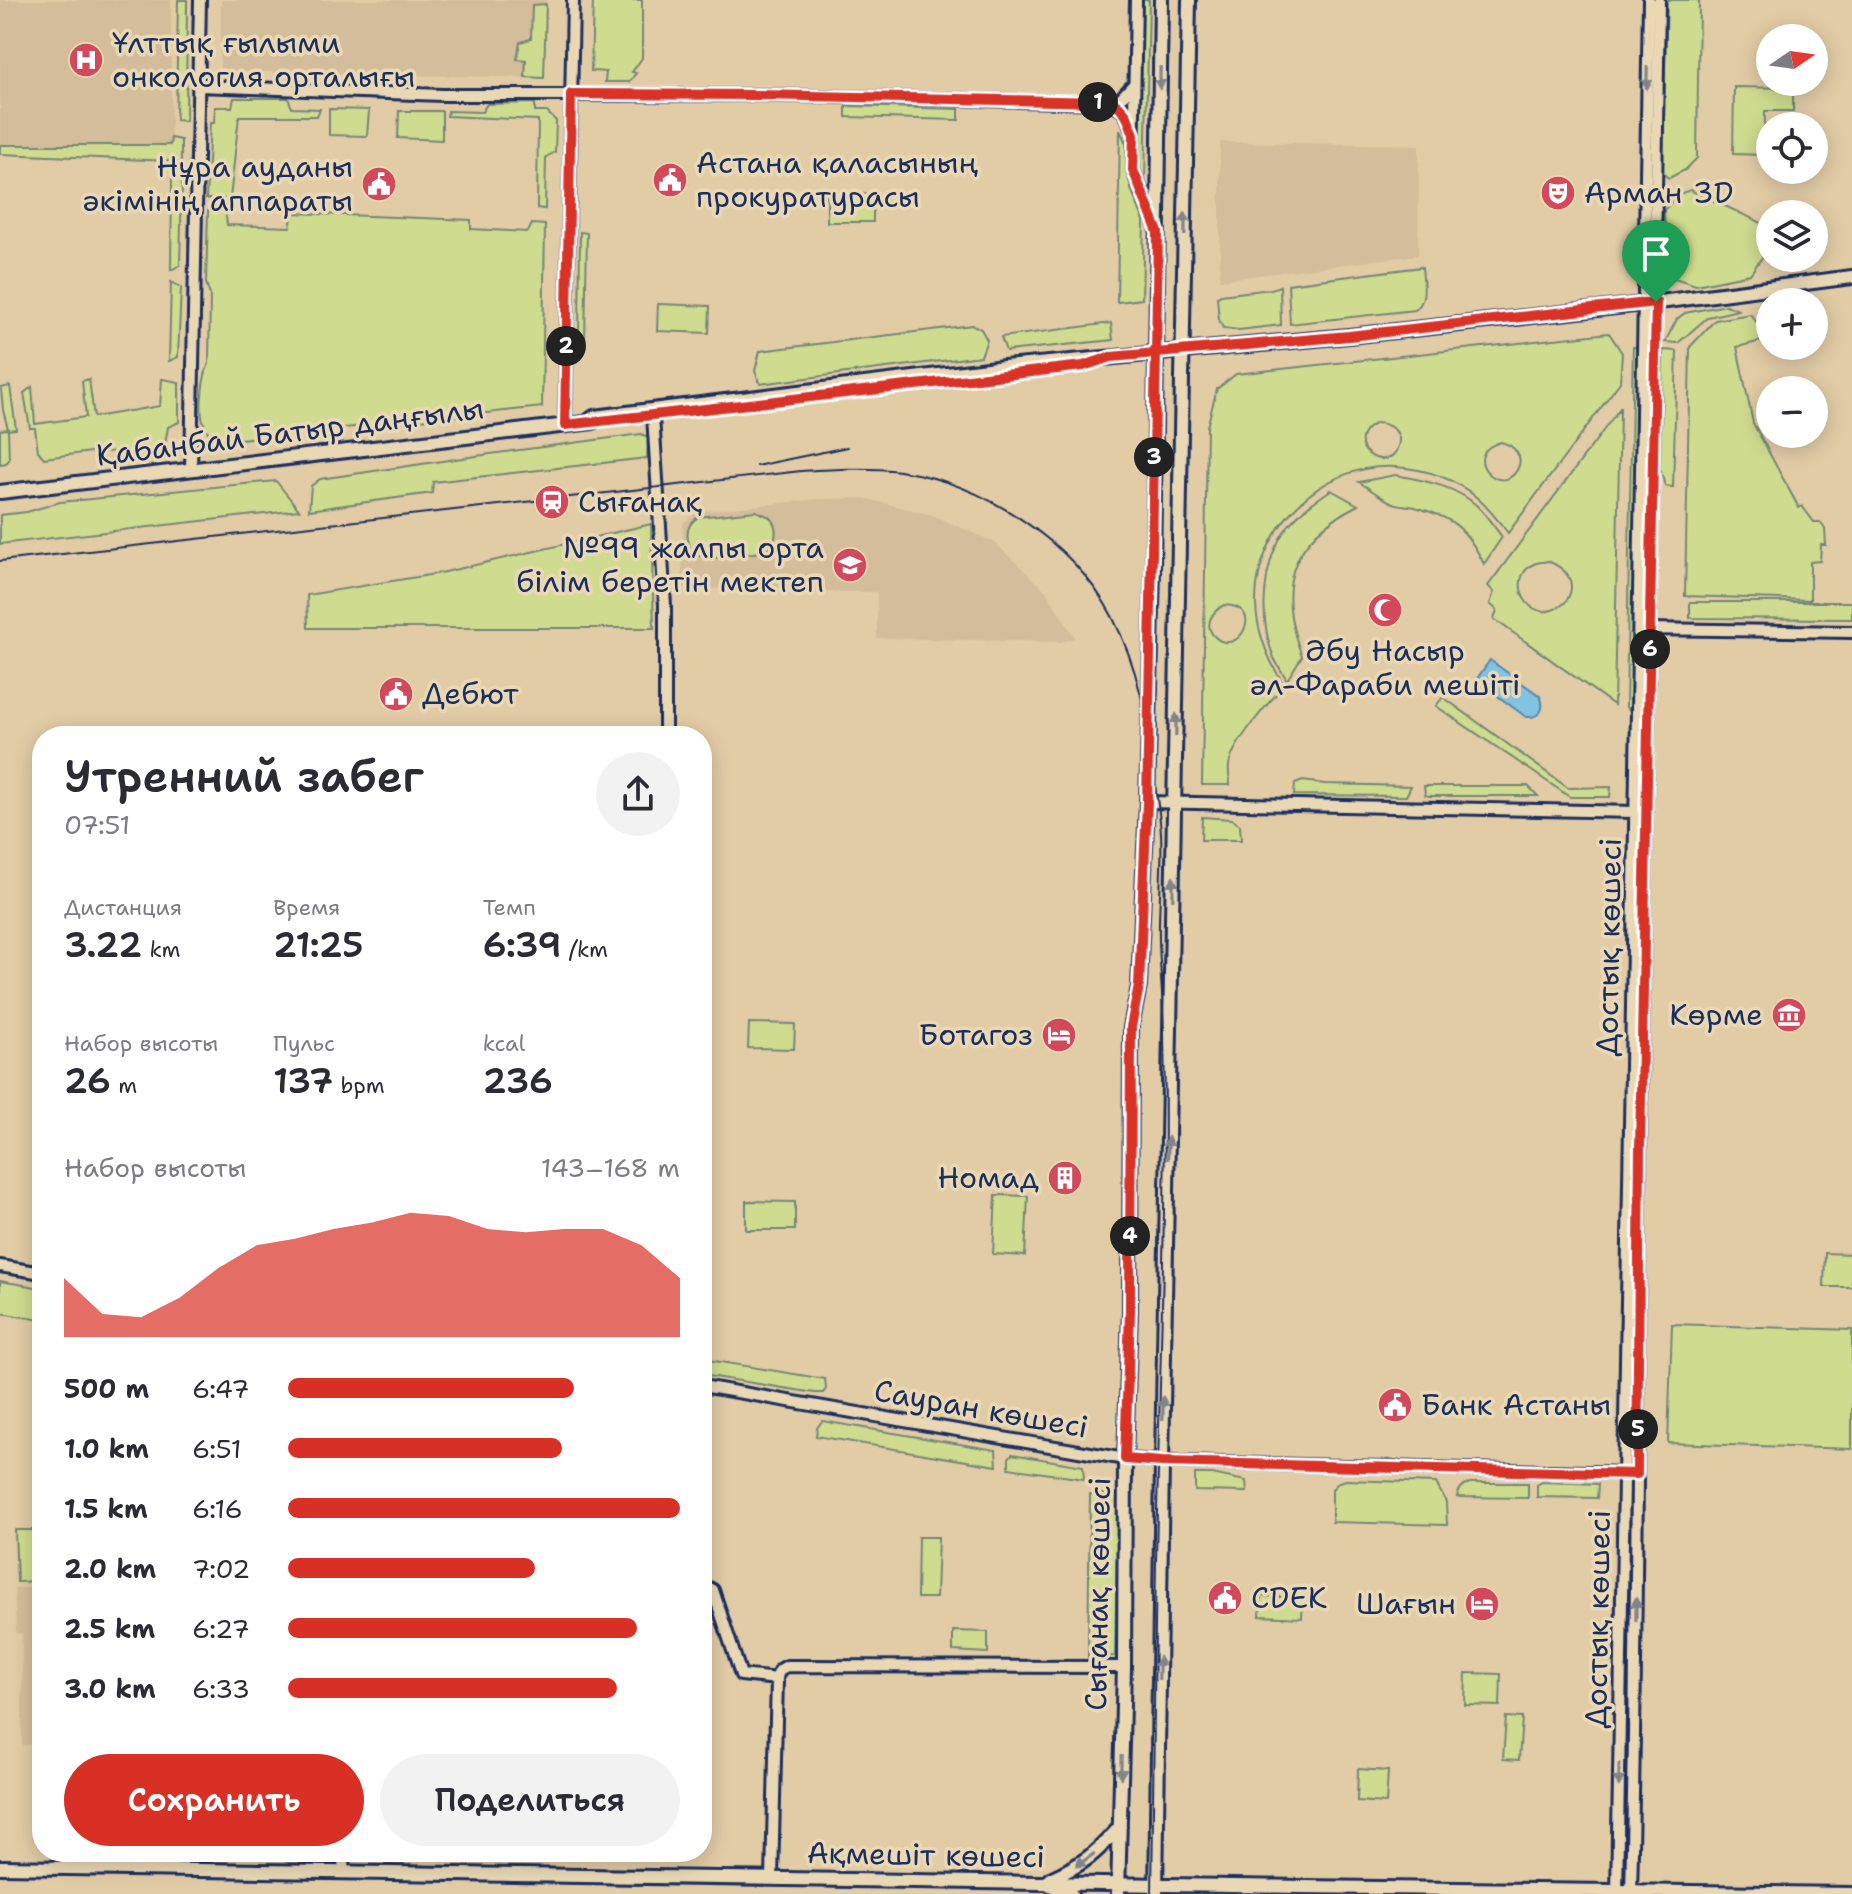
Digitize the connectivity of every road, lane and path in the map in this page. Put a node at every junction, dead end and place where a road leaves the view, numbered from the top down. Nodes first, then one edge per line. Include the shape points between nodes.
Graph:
1 (200, 0) edge
2 (573, 0) edge
3 (1136, 0) edge
4 (1161, 0) edge
5 (1189, 0) edge
6 (1649, 0) edge
7 (1659, 0) edge
8 (1134, 84) junction
9 (199, 86) junction
10 (571, 94) junction
11 (1107, 102) junction
12 (1134, 134) junction
13 (1158, 232) junction
14 (1852, 277) edge
15 (1650, 303) junction
16 (1183, 351) junction
17 (1156, 353) junction
18 (1111, 357) junction
19 (653, 416) junction
20 (586, 423) junction
21 (565, 425) junction
22 (191, 470) junction
23 (0, 492) edge
24 (1637, 629) junction
25 (1650, 629) junction
26 (1852, 632) edge
27 (665, 726) edge
28 (1147, 802) junction
29 (1175, 803) junction
30 (1635, 812) junction
31 (0, 1266) edge
32 (32, 1271) edge
33 (712, 1388) edge
34 (1125, 1459) junction
35 (1162, 1462) junction
36 (1624, 1473) junction
37 (1637, 1474) junction
38 (712, 1589) edge
39 (1124, 1667) junction
40 (777, 1679) junction
41 (1120, 1827) junction
42 (344, 1862) edge
43 (0, 1867) edge
44 (343, 1872) junction
45 (772, 1879) junction
46 (1043, 1882) junction
47 (1119, 1889) edge
48 (1156, 1889) edge
49 (1624, 1892) edge
50 (1071, 1894) edge
51 (1852, 1894) edge

1 - 9 street
2 - 10 street
3 - 8 street
4 -> 13 main road, Сығанақ көшесі
16 -> 5 main road, Сығанақ көшесі
6 -> 15 street, Достық көшесі
7 - 15 street, Достық көшесі
8 - 11 street via 1120,99
8 - 12 street
9 - 10 street
9 - 22 street
10 - 11 street
10 - 21 street
11 - 12 street via 1126,114
12 - 13 street via 1133,170
13 - 17 main road, Сығанақ көшесі
14 - 15 main road, Қабанбай Батыр даңғылы
15 - 16 main road, Қабанбай Батыр даңғылы
15 - 24 street, Достық көшесі
15 - 25 street, Достық көшесі
16 - 17 main road, Қабанбай Батыр даңғылы
29 -> 16 main road, Сығанақ көшесі
17 - 18 main road, Қабанбай Батыр даңғылы
17 - 28 main road, Сығанақ көшесі
18 - 19 main road, Қабанбай Батыр даңғылы via 1083,366
18 - 20 main road, Қабанбай Батыр даңғылы via 749,397 594,417
19 - 20 main road, Қабанбай Батыр даңғылы
19 - 27 street via 665,605
20 - 21 main road, Қабанбай Батыр даңғылы
21 - 22 main road, Қабанбай Батыр даңғылы
22 - 23 main road, Қабанбай Батыр даңғылы
24 - 25 street
24 - 30 street, Достық көшесі
25 - 26 street
25 - 37 street, Достық көшесі
28 - 29 street
28 - 34 main road, Сығанақ көшесі via 1139,986 1131,1027
29 - 30 street
35 -> 29 main road, Сығанақ көшесі
30 - 36 street, Достық көшесі
31 - 32 street
33 - 34 street, Сауран көшесі
34 - 35 street, Сауран көшесі
34 - 39 main road, Сығанақ көшесі
35 - 36 street, Сауран көшесі
48 -> 35 main road, Сығанақ көшесі
36 - 37 street, Сауран көшесі
36 -> 49 street, Достық көшесі
49 -> 37 street, Достық көшесі via 1636,1687
38 - 40 street via 741,1675
39 - 40 street via 787,1666
39 -> 41 main road, Сығанақ көшесі
40 - 45 street
41 -> 46 main road via 1084,1863
41 - 47 main road, Сығанақ көшесі
42 - 44 street
43 - 44 main road, Ақмешіт көшесі
44 - 45 main road, Ақмешіт көшесі
45 - 46 main road, Ақмешіт көшесі
46 - 47 main road, Ақмешіт көшесі
46 - 50 main road
47 - 48 main road, Ақмешіт көшесі
48 - 49 main road, Ақмешіт көшесі
49 - 51 main road, Ақмешіт көшесі

